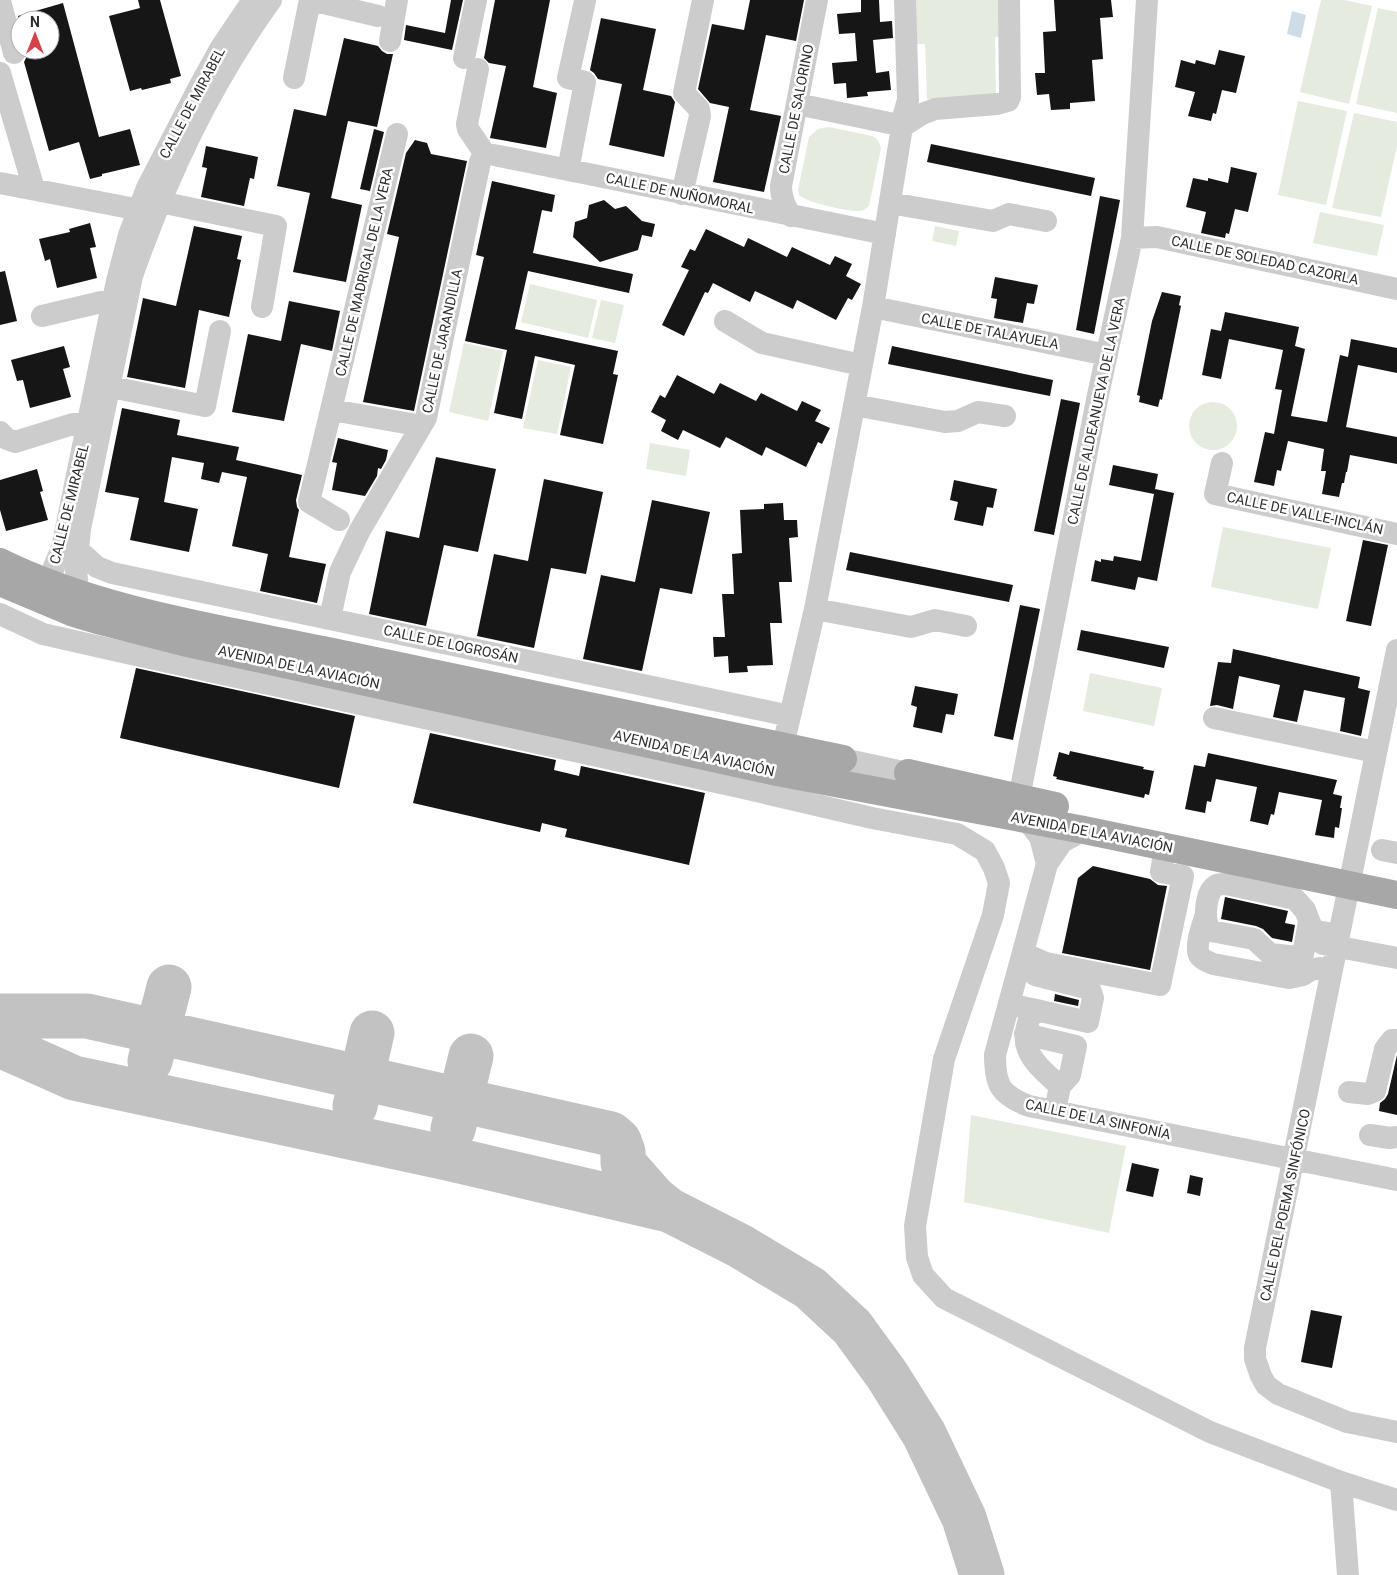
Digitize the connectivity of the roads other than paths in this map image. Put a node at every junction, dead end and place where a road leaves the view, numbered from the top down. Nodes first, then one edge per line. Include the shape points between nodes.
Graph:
1 (253, 0) edge
2 (272, 0) edge
3 (310, 0) edge
4 (397, 0) edge
5 (476, 0) edge
6 (703, 0) edge
7 (817, 0) edge
8 (905, 0) edge
9 (1009, 0) edge
10 (1147, 0) edge
11 (0, 1) edge
12 (585, 1) edge
13 (378, 16) dead end
14 (10, 38) edge
15 (390, 41) dead end
16 (1001, 43) dead end
17 (917, 45) dead end
18 (0, 73) edge
19 (294, 78) dead end
20 (797, 104) junction
21 (905, 123) junction
22 (397, 134) dead end
23 (482, 158) junction
24 (568, 170) junction
25 (0, 183) edge
26 (34, 189) junction
27 (682, 194) junction
28 (160, 202) junction
29 (890, 203) junction
30 (138, 209) junction
31 (791, 216) junction
32 (1046, 221) dead end
33 (885, 234) junction
34 (1132, 238) junction
35 (1397, 289) edge
36 (114, 299) junction
37 (262, 307) dead end
38 (873, 308) junction
39 (42, 316) dead end
40 (725, 321) dead end
41 (220, 331) dead end
42 (1107, 355) junction
43 (861, 365) junction
44 (103, 386) junction
45 (854, 405) junction
46 (332, 410) junction
47 (1005, 416) dead end
48 (411, 424) dead end
49 (95, 425) junction
50 (0, 432) edge
51 (1222, 463) dead end
52 (339, 520) dead end
53 (1397, 534) edge
54 (77, 549) junction
55 (0, 562) edge
56 (112, 573) junction
57 (0, 582) edge
58 (69, 591) junction
59 (815, 608) junction
60 (0, 614) edge
61 (330, 618) junction
62 (966, 626) dead end
63 (1397, 650) edge
64 (1392, 696) edge
65 (790, 716) junction
66 (1214, 718) dead end
67 (783, 745) junction
68 (1375, 752) junction
69 (843, 758) joint
70 (777, 772) junction
71 (908, 773) joint
72 (1022, 808) junction
73 (1084, 830) junction
74 (1165, 847) junction
75 (1047, 864) junction
76 (1397, 876) edge
77 (1351, 877) junction
78 (1397, 895) edge
79 (1205, 917) junction
80 (1338, 941) junction
81 (1304, 949) junction
82 (1397, 958) edge
83 (1020, 962) junction
84 (1332, 970) junction
85 (1074, 985) junction
86 (1009, 1004) junction
87 (1032, 1009) junction
88 (1067, 1017) junction
89 (1044, 1038) junction
90 (1397, 1040) edge
91 (1060, 1086) junction
92 (1349, 1092) dead end
93 (1055, 1111) junction
94 (1370, 1135) dead end
95 (1397, 1137) edge
96 (1294, 1159) junction
97 (1397, 1180) edge
98 (1397, 1432) edge
99 (1341, 1482) junction
100 (1397, 1500) edge
101 (1348, 1575) edge

1 - 30 street, CALLE DE MIRABEL via 220,49
2 - 28 street, CALLE DE MIRABEL via 234,54 192,130
3 - 13 street
3 - 19 street
4 - 15 street
5 - 23 street via 467,124
6 - 27 street via 684,93 699,109 700,116
7 - 20 street, CALLE DE SALORINO
8 - 21 street via 908,100
9 - 21 street via 1008,101 935,109
10 - 34 street, CALLE DE ALDEANUEVA DE LA VERA
11 - 14 street
12 - 24 street via 568,78 585,82
16 - 21 street via 1001,98 929,107
17 - 21 street via 921,94 918,105
18 - 26 street
20 - 21 street via 894,124
20 - 31 street, CALLE DE SALORINO via 781,186 781,195
21 - 29 street
22 - 46 street, CALLE DE MADRIGAL DE LA VERA
23 - 24 street, CALLE DE NUÑOMORAL via 499,156
23 - 61 street, CALLE DE JARANDILLA via 426,418 360,530 340,572
24 - 27 street, CALLE DE NUÑOMORAL
25 - 26 street
26 - 30 street
27 - 31 street, CALLE DE NUÑOMORAL
28 - 30 street
28 - 37 street via 276,226
28 - 44 street, CALLE DE MIRABEL via 132,276
29 - 32 street via 993,221 1009,214
29 - 33 street
30 - 36 street, CALLE DE MIRABEL
31 - 33 street, CALLE DE NUÑOMORAL
33 - 38 street
34 - 35 street, CALLE DE SOLEDAD CAZORLA via 1157,237
34 - 42 street, CALLE DE ALDEANUEVA DE LA VERA
36 - 39 street
36 - 44 street, CALLE DE MIRABEL
38 - 42 street, CALLE DE TALAYUELA
38 - 43 street
40 - 43 street via 762,343
41 - 44 street via 205,406
42 - 72 street, CALLE DE ALDEANUEVA DE LA VERA
43 - 45 street
44 - 49 street, CALLE DE MIRABEL
45 - 47 street via 945,422 958,421 981,411
45 - 59 street
46 - 48 street
46 - 52 street, CALLE DE MADRIGAL DE LA VERA via 309,502
49 - 50 street, CALLE DE MIRABEL via 73,424 15,442
49 - 54 street, CALLE DE MIRABEL
49 - 58 street, CALLE DE MIRABEL via 62,548
51 - 53 street, CALLE DE VALLE-INCLÁN via 1215,494
54 - 56 street, CALLE DE LOGROSÁN via 97,567
54 - 58 street, CALLE DE MIRABEL via 76,570
55 - 58 main road, AVENIDA DE LA AVIACIÓN
56 - 58 street, CALLE DE LOGROSÁN
56 - 61 street, CALLE DE LOGROSÁN
57 - 58 main road, AVENIDA DE LA AVIACIÓN
58 - 67 main road, AVENIDA DE LA AVIACIÓN via 185,621
58 - 70 main road, AVENIDA DE LA AVIACIÓN via 101,622
59 - 62 street via 911,627 935,620
59 - 65 street
60 - 99 street via 43,634 108,649 957,834 985,851 999,883 993,915 944,1059 916,1226 917,1257 923,1275 944,1298 1210,1432
61 - 65 street, CALLE DE LOGROSÁN
63 - 64 street
64 - 68 street
65 - 67 street
66 - 68 street
67 - 69 main road, AVENIDA DE LA AVIACIÓN
67 - 70 street
68 - 77 street
69 - 71 street, AVENIDA DE LA AVIACIÓN
70 - 72 main road, AVENIDA DE LA AVIACIÓN
71 - 72 main road, AVENIDA DE LA AVIACIÓN
72 - 73 main road, AVENIDA DE LA AVIACIÓN
72 - 75 street, CALLE DE LA SINFONÍA via 1040,837
72 - 77 main road, AVENIDA DE LA AVIACIÓN
73 - 74 main road, AVENIDA DE LA AVIACIÓN
73 - 75 street, CALLE DE LA SINFONÍA via 1062,842
74 - 77 main road, AVENIDA DE LA AVIACIÓN
74 - 83 street via 1161,872 1183,876 1160,985 1046,963
75 - 83 street, CALLE DE LA SINFONÍA
76 - 77 main road, AVENIDA DE LA AVIACIÓN
77 - 78 main road, AVENIDA DE LA AVIACIÓN
77 - 80 street, CALLE DEL POEMA SINFÓNICO
79 - 81 street via 1207,928 1254,939 1270,954 1298,957
79 - 81 street via 1199,954 1203,960 1213,964 1290,978
79 - 81 street via 1210,892 1219,884 1295,899 1302,904
80 - 81 street via 1312,942
80 - 82 street
80 - 84 street, CALLE DEL POEMA SINFÓNICO
81 - 84 street via 1311,970
83 - 85 street
83 - 86 street, CALLE DE LA SINFONÍA
84 - 96 street, CALLE DEL POEMA SINFÓNICO
85 - 88 street
85 - 88 street via 1090,989 1093,998 1088,1022
86 - 87 street
86 - 93 street, CALLE DE LA SINFONÍA via 995,1055 995,1072 1002,1090 1013,1100
87 - 88 street
87 - 89 street
89 - 91 street via 1028,1049 1039,1067
89 - 91 street via 1076,1046 1070,1075
90 - 92 street via 1392,1040 1385,1049 1375,1091 1368,1094
91 - 93 street
93 - 96 street, CALLE DE LA SINFONÍA
94 - 95 street
96 - 97 street, CALLE DE LA SINFONÍA
96 - 98 street, CALLE DEL POEMA SINFÓNICO via 1255,1348 1258,1368 1266,1385 1285,1398 1347,1422
99 - 100 street
99 - 101 street

